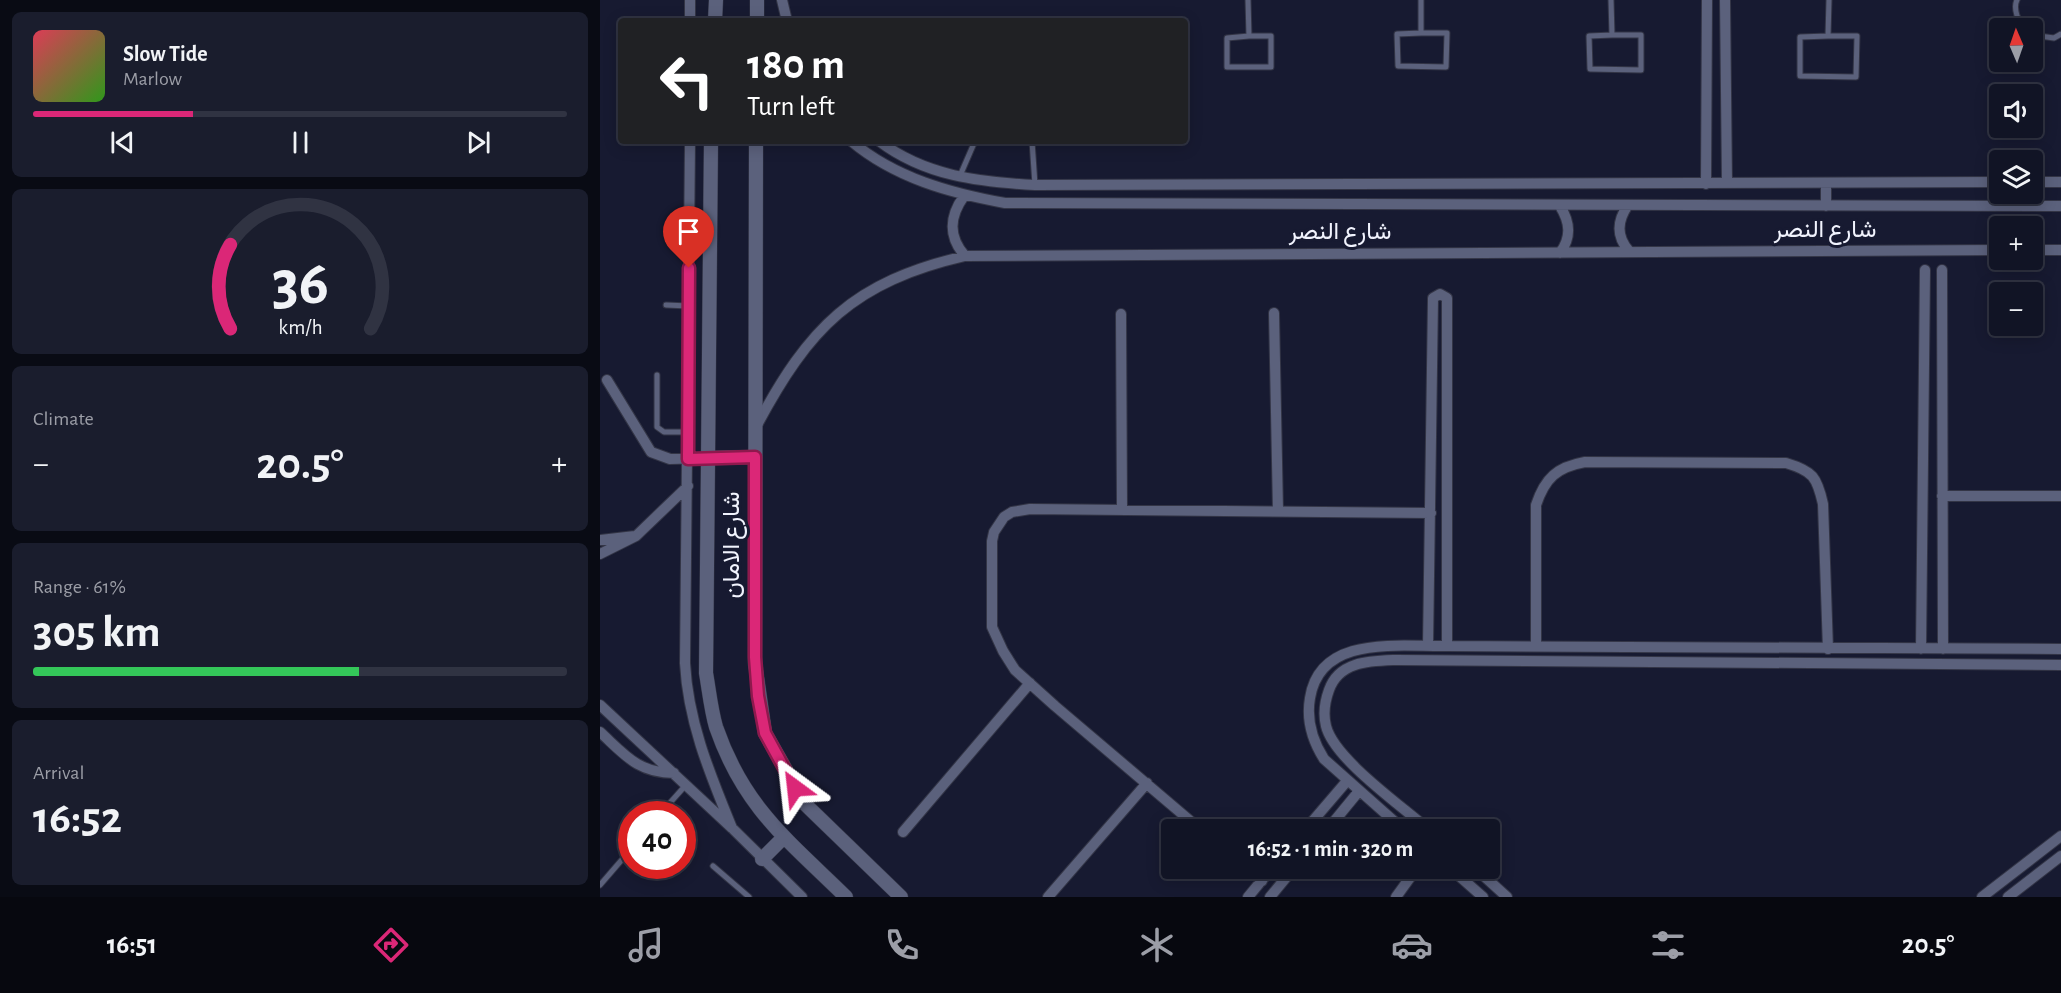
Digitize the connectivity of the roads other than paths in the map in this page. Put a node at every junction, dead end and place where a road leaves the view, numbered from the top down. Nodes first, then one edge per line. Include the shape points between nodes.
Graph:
1 (690, 0) edge
2 (716, 0) edge
3 (757, 0) edge
4 (782, 0) edge
5 (1248, 0) edge
6 (1421, 0) edge
7 (1611, 0) edge
8 (1707, 0) edge
9 (1725, 0) edge
10 (1829, 0) edge
11 (2017, 0) edge
12 (690, 18) edge
13 (715, 18) edge
14 (757, 18) edge
15 (787, 18) edge
16 (2018, 18) edge
17 (1421, 33) junction
18 (2061, 34) edge
19 (1612, 35) junction
20 (1249, 36) junction
21 (1828, 36) junction
22 (2043, 36) edge
23 (690, 144) edge
24 (711, 144) edge
25 (756, 144) edge
26 (855, 144) edge
27 (884, 144) edge
28 (974, 144) edge
29 (1032, 144) edge
30 (959, 178) junction
31 (1989, 182) edge
32 (2043, 182) edge
33 (2061, 182) edge
34 (1727, 183) junction
35 (1826, 183) junction
36 (1706, 184) junction
37 (1035, 185) junction
38 (1367, 185) junction
39 (964, 196) junction
40 (1368, 204) junction
41 (1628, 205) junction
42 (1560, 206) junction
43 (1826, 206) junction
44 (2061, 206) edge
45 (1989, 250) edge
46 (2043, 250) edge
47 (2061, 250) edge
48 (1629, 251) junction
49 (1560, 253) junction
50 (965, 256) junction
51 (1925, 270) dead end
52 (1942, 270) dead end
53 (666, 305) dead end
54 (689, 306) junction
55 (1121, 314) dead end
56 (1274, 314) dead end
57 (1432, 364) junction
58 (1447, 364) junction
59 (657, 375) dead end
60 (607, 380) dead end
61 (1923, 395) junction
62 (1942, 395) junction
63 (755, 429) junction
64 (688, 432) junction
65 (755, 457) junction
66 (707, 458) junction
67 (688, 459) junction
68 (688, 486) junction
69 (1942, 496) junction
70 (2061, 496) edge
71 (1122, 509) junction
72 (1278, 511) junction
73 (1431, 513) junction
74 (636, 536) junction
75 (600, 540) edge
76 (600, 554) edge
77 (1942, 564) junction
78 (1921, 565) junction
79 (1429, 578) junction
80 (1447, 578) junction
81 (1428, 646) junction
82 (1447, 646) junction
83 (1536, 646) junction
84 (1649, 648) junction
85 (1828, 649) junction
86 (1921, 649) junction
87 (1943, 649) junction
88 (2061, 649) edge
89 (1649, 662) junction
90 (2061, 665) edge
91 (1030, 684) junction
92 (600, 705) edge
93 (600, 732) edge
94 (674, 772) junction
95 (1347, 781) junction
96 (1147, 783) junction
97 (686, 784) junction
98 (1359, 791) junction
99 (671, 801) edge
100 (1188, 819) edge
101 (1318, 819) edge
102 (1336, 819) edge
103 (1391, 819) edge
104 (1416, 819) edge
105 (732, 828) junction
106 (903, 832) dead end
107 (2061, 836) edge
108 (783, 838) junction
109 (2061, 856) edge
110 (762, 859) junction
111 (618, 864) edge
112 (713, 866) dead end
113 (1260, 879) edge
114 (1285, 879) edge
115 (1409, 879) edge
116 (1463, 879) edge
117 (1487, 879) edge
118 (1262, 881) joint
119 (600, 885) edge
120 (749, 897) edge
121 (802, 897) edge
122 (846, 897) edge
123 (901, 897) edge
124 (1048, 897) edge
125 (1248, 897) edge
126 (1270, 897) edge
127 (1396, 897) edge
128 (1484, 897) edge
129 (1507, 897) edge
130 (1982, 897) edge
131 (2008, 897) edge

1 - 12 street
2 - 13 street
3 - 14 street
4 - 15 street
5 - 20 lane
6 - 17 lane
7 - 19 lane
8 - 36 street
9 - 34 street
10 - 21 lane
11 - 16 lane
17 - 17 lane via 1397,34 1398,66 1446,66 1447,33
18 - 22 lane
19 - 19 lane via 1589,36 1590,69 1641,70 1641,35
20 - 20 lane via 1227,38 1227,67 1271,67 1271,36
21 - 21 lane via 1800,37 1800,76 1857,76 1857,36
23 - 54 street
24 - 66 street, شارع الامان
25 - 63 street, شارع الامان
26 - 39 street, شارع النصر via 916,180
27 - 30 street via 922,167
28 - 30 lane
29 - 37 lane
30 - 37 street
31 - 35 street
32 - 33 street
34 - 35 street
34 - 36 street
35 - 43 street
36 - 38 street
37 - 38 street
38 - 40 street
39 - 40 street, شارع النصر via 1035,204
39 - 50 street via 952,225 953,237
40 - 42 street, شارع النصر
41 - 42 street, شارع النصر
41 - 43 street, شارع النصر
41 - 48 street via 1619,229
42 - 49 street via 1569,230
43 - 44 street, شارع النصر
45 - 48 street, شارع النصر
46 - 47 street
48 - 49 street, شارع النصر
49 - 50 street, شارع النصر
50 - 63 street, شارع النصر via 886,280 854,300 799,353
51 - 61 street
52 - 62 street
53 - 54 lane
54 - 64 street
55 - 71 street
56 - 72 street
57 - 58 street
57 - 58 street via 1433,298 1440,294 1447,298
57 - 73 street
58 - 80 street
59 - 64 lane via 657,427 664,432
60 - 67 street via 651,452 663,458
61 - 62 street
61 - 78 street
62 - 69 street
63 - 65 street, شارع الامان
64 - 67 street
65 - 66 street
65 - 123 street, شارع الامان via 755,663 765,733 806,805
66 - 67 street
66 - 108 street, شارع الامان via 706,673 716,725 735,772 762,815
67 - 68 street
68 - 74 street
68 - 105 street via 686,683 697,737
69 - 70 street
69 - 77 street
71 - 72 street
71 - 91 street via 1021,510 998,524 992,541 992,627 1015,670
72 - 73 street
73 - 79 street
74 - 75 street
74 - 76 street
77 - 78 street
77 - 87 street
78 - 86 street
79 - 80 street
79 - 81 street
80 - 82 street
81 - 82 street
81 - 95 street via 1374,647 1342,653 1328,662 1318,676 1309,701 1309,728 1324,759
82 - 83 street
83 - 84 street
83 - 85 street via 1536,505 1542,487 1553,473 1584,462 1786,463 1813,475 1820,488
84 - 85 street
84 - 89 street
85 - 86 street
86 - 87 street
87 - 88 street
89 - 90 street
89 - 104 street via 1372,661 1354,664 1339,674 1324,706 1326,726 1334,744
91 - 96 street
91 - 106 street
92 - 94 street
93 - 94 street via 642,768
94 - 97 street
95 - 98 street
95 - 101 street
96 - 100 street
96 - 124 street
97 - 99 lane
97 - 105 street
98 - 102 street
98 - 103 street
105 - 110 street
107 - 130 street
108 - 110 street
108 - 122 street, شارع الامان
109 - 131 street
110 - 121 street
111 - 119 lane
112 - 120 lane
113 - 118 street
114 - 126 street
115 - 127 street
116 - 128 street
117 - 129 street
118 - 125 street

